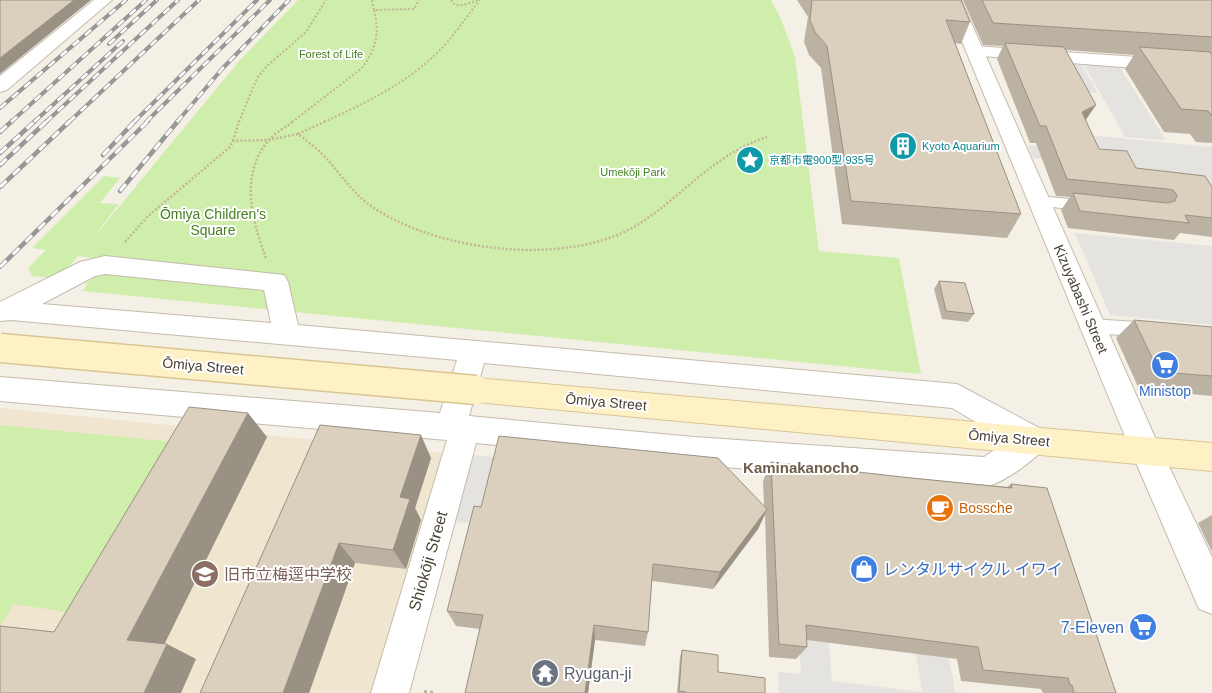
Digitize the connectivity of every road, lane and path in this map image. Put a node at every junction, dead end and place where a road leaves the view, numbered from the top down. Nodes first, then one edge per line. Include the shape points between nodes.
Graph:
1 (104, 0) edge
2 (326, 0) edge
3 (372, 0) edge
4 (420, 0) edge
5 (451, 0) edge
6 (479, 0) edge
7 (953, 0) edge
8 (374, 10) junction
9 (975, 51) junction
10 (1205, 72) edge
11 (0, 86) edge
12 (298, 134) junction
13 (767, 137) dead end
14 (269, 140) junction
15 (233, 141) junction
16 (1039, 201) junction
17 (1105, 208) edge
18 (105, 264) junction
19 (275, 282) junction
20 (9, 313) edge
21 (1092, 326) junction
22 (1166, 332) edge
23 (287, 334) junction
24 (0, 348) edge
25 (474, 351) junction
26 (0, 389) edge
27 (458, 428) junction
28 (1034, 440) junction
29 (1146, 451) junction
30 (1212, 457) edge
31 (1212, 596) edge
32 (390, 693) edge

1 - 11 street
2 - 15 path via 306,32 257,78
3 - 8 path
4 - 8 path via 414,9
5 - 6 path via 455,5 464,5
6 - 12 path via 436,54 420,68 381,95
7 - 9 street, Kizuyabashi Street
8 - 14 path via 377,47 370,58 361,69
9 - 10 street
9 - 16 street, Kizuyabashi Street
12 - 13 path via 326,157 348,185 371,206 402,222 440,236 525,249 591,244 617,234 640,223 721,158 753,140
12 - 14 path
14 - 15 path
14 - 19 path via 256,162 249,198 252,222
15 - 18 path via 230,147 148,216
16 - 17 lane
16 - 21 street, Kizuyabashi Street
18 - 19 street
18 - 20 street via 90,268
19 - 23 street
20 - 23 street
21 - 22 lane
21 - 29 street, Kizuyabashi Street
23 - 25 street
24 - 28 main road, Ōmiya Street, bridge
25 - 27 street, Shiokōji Street
25 - 28 street via 957,396
26 - 27 street
27 - 28 street via 694,451 989,472
27 - 32 street, Shiokōji Street
28 - 29 main road, Ōmiya Street
29 - 30 main road, Ōmiya Street
29 - 31 street, Kizuyabashi Street

